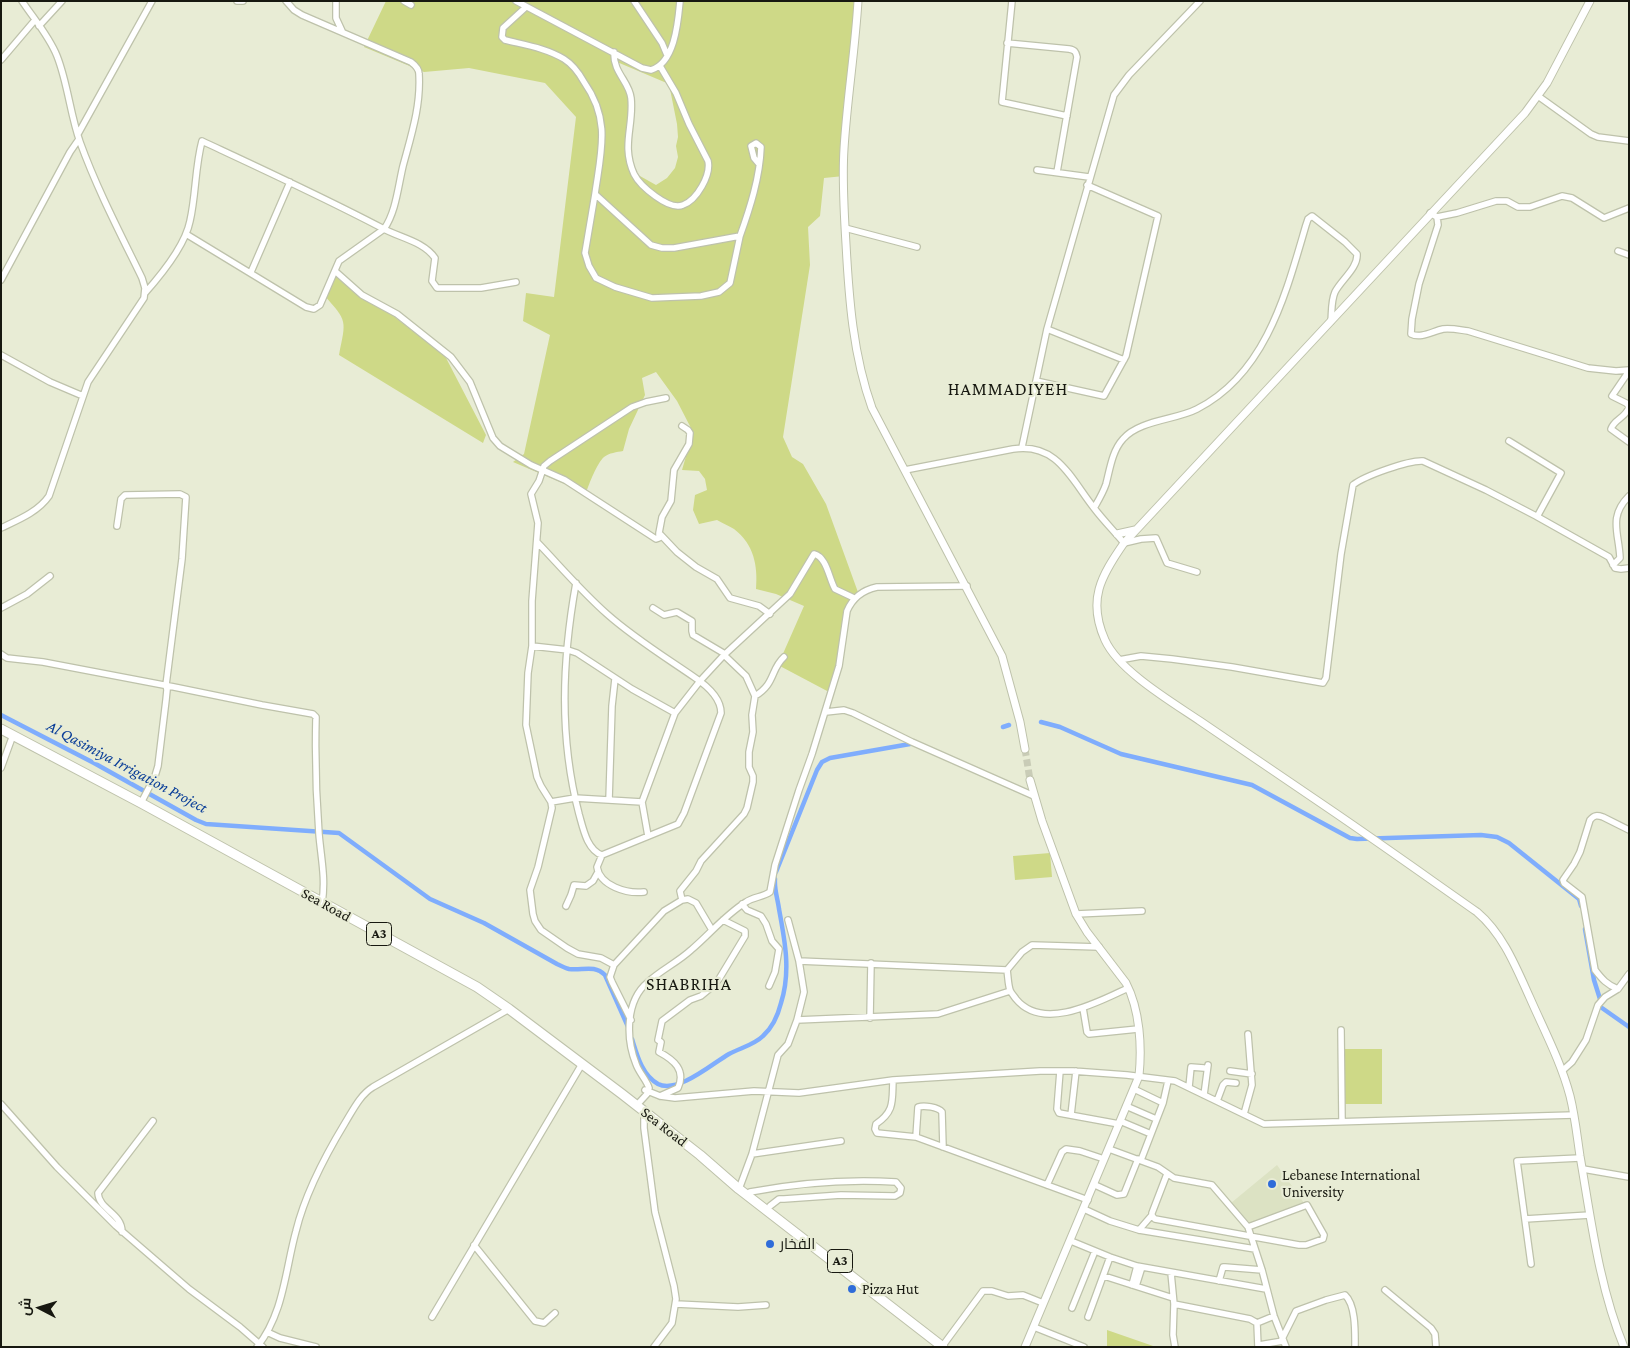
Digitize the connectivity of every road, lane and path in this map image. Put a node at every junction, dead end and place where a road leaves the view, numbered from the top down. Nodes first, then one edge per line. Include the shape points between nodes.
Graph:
1 (22, 1) edge
2 (62, 1) edge
3 (152, 1) edge
4 (237, 1) edge
5 (243, 1) edge
6 (336, 1) edge
7 (404, 1) edge
8 (516, 1) edge
9 (634, 1) edge
10 (680, 1) edge
11 (858, 1) edge
12 (1012, 1) edge
13 (1200, 1) edge
14 (1590, 1) edge
15 (287, 3) edge
16 (411, 5) dead end
17 (526, 7) junction
18 (35, 20) junction
19 (39, 26) junction
20 (342, 31) junction
21 (674, 42) junction
22 (662, 43) junction
23 (1008, 43) junction
24 (614, 52) junction
25 (667, 55) junction
26 (1, 60) edge
27 (660, 66) junction
28 (1538, 96) junction
29 (1067, 116) junction
30 (78, 136) junction
31 (1629, 141) edge
32 (759, 164) dead end
33 (1037, 170) dead end
34 (1056, 172) junction
35 (1089, 177) junction
36 (290, 182) junction
37 (1087, 185) junction
38 (595, 194) junction
39 (1629, 208) edge
40 (1434, 215) junction
41 (845, 228) junction
42 (384, 229) junction
43 (186, 234) junction
44 (740, 236) junction
45 (917, 247) dead end
46 (1618, 251) dead end
47 (1629, 255) edge
48 (335, 271) junction
49 (251, 272) junction
50 (1, 280) edge
51 (516, 282) dead end
52 (145, 293) junction
53 (1331, 321) junction
54 (1047, 329) junction
55 (1, 355) edge
56 (1124, 360) junction
57 (1629, 370) edge
58 (1036, 381) junction
59 (83, 396) junction
60 (666, 398) dead end
61 (1629, 407) edge
62 (682, 426) dead end
63 (1509, 441) dead end
64 (1629, 442) edge
65 (1022, 447) junction
66 (543, 469) junction
67 (905, 470) junction
68 (1629, 496) edge
69 (1094, 508) junction
70 (1536, 516) junction
71 (117, 526) dead end
72 (1, 528) edge
73 (1138, 529) junction
74 (659, 533) junction
75 (1117, 534) junction
76 (537, 542) junction
77 (1124, 543) junction
78 (1613, 565) junction
79 (1629, 568) edge
80 (1197, 572) dead end
81 (50, 576) dead end
82 (576, 583) junction
83 (967, 586) junction
84 (854, 598) junction
85 (1, 608) edge
86 (654, 608) dead end
87 (770, 614) junction
88 (532, 646) junction
89 (568, 650) junction
90 (1, 654) edge
91 (725, 654) junction
92 (784, 657) dead end
93 (1120, 660) junction
94 (615, 679) junction
95 (700, 681) junction
96 (166, 686) junction
97 (755, 696) junction
98 (826, 712) junction
99 (675, 713) junction
100 (1, 729) edge
101 (12, 735) junction
102 (1025, 749) tunnel mouth
103 (1, 768) edge
104 (1030, 780) tunnel mouth
105 (144, 796) junction
106 (1034, 796) junction
107 (575, 798) junction
108 (609, 800) junction
109 (551, 802) junction
110 (642, 802) junction
111 (1629, 830) edge
112 (648, 836) junction
113 (602, 855) junction
114 (598, 872) junction
115 (644, 892) dead end
116 (682, 900) junction
117 (322, 903) junction
118 (742, 904) junction
119 (566, 906) dead end
120 (1142, 910) dead end
121 (1076, 914) junction
122 (723, 920) junction
123 (788, 920) dead end
124 (712, 930) junction
125 (1099, 947) junction
126 (800, 961) junction
127 (871, 963) junction
128 (614, 965) junction
129 (1007, 970) junction
130 (1629, 974) edge
131 (769, 986) dead end
132 (1128, 988) junction
133 (1618, 990) junction
134 (1010, 991) junction
135 (1083, 1008) junction
136 (509, 1009) junction
137 (870, 1018) junction
138 (631, 1020) junction
139 (797, 1020) junction
140 (1138, 1028) junction
141 (1341, 1030) dead end
142 (1248, 1034) dead end
143 (582, 1064) junction
144 (1060, 1071) junction
145 (1076, 1071) junction
146 (1230, 1071) dead end
147 (1562, 1071) junction
148 (1252, 1074) junction
149 (1139, 1076) junction
150 (893, 1080) junction
151 (1168, 1081) junction
152 (1236, 1083) dead end
153 (1189, 1087) junction
154 (1134, 1089) junction
155 (647, 1090) junction
156 (769, 1092) junction
157 (1204, 1095) junction
158 (660, 1096) junction
159 (1217, 1101) junction
160 (1163, 1103) junction
161 (1, 1104) edge
162 (640, 1106) junction
163 (1126, 1106) junction
164 (1244, 1114) junction
165 (1071, 1115) junction
166 (1574, 1115) junction
167 (1156, 1119) junction
168 (153, 1121) dead end
169 (1342, 1121) junction
170 (1119, 1123) junction
171 (1151, 1134) junction
172 (916, 1137) junction
173 (841, 1141) dead end
174 (943, 1147) junction
175 (1109, 1149) junction
176 (752, 1154) junction
177 (1580, 1158) junction
178 (1104, 1159) junction
179 (1140, 1160) junction
180 (1583, 1168) junction
181 (1167, 1174) junction
182 (1629, 1177) edge
183 (838, 1182) junction
184 (1047, 1185) junction
185 (1095, 1185) junction
186 (740, 1187) junction
187 (776, 1187) junction
188 (750, 1192) junction
189 (838, 1195) junction
190 (779, 1199) junction
191 (1088, 1200) junction
192 (766, 1204) junction
193 (1084, 1210) junction
194 (1590, 1214) junction
195 (1152, 1215) junction
196 (1525, 1219) junction
197 (1248, 1227) junction
198 (1139, 1230) junction
199 (122, 1232) junction
200 (1249, 1235) junction
201 (1071, 1241) junction
202 (474, 1245) junction
203 (1255, 1249) junction
204 (1095, 1250) junction
205 (1110, 1257) junction
206 (1531, 1264) dead end
207 (1140, 1266) junction
208 (1262, 1270) junction
209 (1171, 1273) junction
210 (1104, 1276) junction
211 (1219, 1281) junction
212 (1134, 1285) junction
213 (1266, 1289) junction
214 (1385, 1290) dead end
215 (1173, 1301) junction
216 (1043, 1303) junction
217 (676, 1304) junction
218 (766, 1305) dead end
219 (1072, 1308) dead end
220 (555, 1313) dead end
221 (1274, 1316) junction
222 (432, 1317) dead end
223 (1088, 1317) dead end
224 (1257, 1323) junction
225 (1034, 1327) junction
226 (267, 1332) junction
227 (1283, 1343) edge
228 (1063, 1344) edge
229 (942, 1345) edge
230 (260, 1346) edge
231 (1259, 1346) edge
232 (316, 1347) edge
233 (654, 1347) edge
234 (1026, 1347) edge
235 (1083, 1347) edge
236 (1175, 1347) edge
237 (1355, 1347) edge
238 (1436, 1347) edge
239 (1624, 1347) edge

1 - 18 street
2 - 19 street
3 - 30 street
4 - 5 street
6 - 20 street via 336,18
7 - 16 street
8 - 17 street
9 - 22 street
10 - 21 street
11 - 41 main road via 844,148
12 - 23 street
13 - 35 street via 1118,88
14 - 28 main road
15 - 20 street via 302,15
17 - 24 street
17 - 38 street via 503,28 502,37 564,59 577,70 597,103 603,137
18 - 19 street
18 - 26 street
19 - 30 street via 57,56
20 - 42 street via 411,62 419,73 417,112 394,207
21 - 22 street
21 - 25 street
22 - 25 street
23 - 29 street via 1002,102
23 - 29 street via 1074,50 1077,58
24 - 27 street via 646,70
24 - 27 street via 618,72 631,99 627,142 635,176 651,193 672,205 683,206 695,196 710,168
25 - 27 street
28 - 31 street via 1591,134
28 - 40 main road
29 - 34 street
30 - 50 street
30 - 52 street via 110,215 145,284
32 - 44 street
33 - 34 street
34 - 35 street
35 - 37 street
36 - 42 street
36 - 43 street via 202,141
36 - 49 street
37 - 54 street
37 - 56 street via 1158,216
38 - 44 street via 650,245 674,248
38 - 44 street via 585,253 589,266 596,278 652,298 720,292 730,284
39 - 40 street via 1604,218 1572,198 1562,196 1530,207 1496,201 1457,213
40 - 53 main road
40 - 57 street via 1438,225 1419,284 1412,319 1413,336 1454,328 1588,368
41 - 45 street
41 - 67 main road via 852,326 864,387
42 - 48 street via 343,258
42 - 51 street via 428,250 435,258 432,280 437,288 481,288
43 - 49 street
43 - 52 street via 159,278
46 - 47 street
48 - 49 street via 320,305 314,309
48 - 66 street via 362,295 397,314 450,357 470,382 493,438 514,456
52 - 59 street via 88,382
53 - 69 street via 1335,292 1354,265 1357,254 1312,216 1308,219 1261,348 1232,383 1207,404 1127,435 1117,448 1105,487
53 - 73 main road
54 - 56 street
54 - 58 street
55 - 59 street
56 - 58 street via 1104,396
57 - 61 street via 1612,396
58 - 65 street
59 - 72 street via 49,496 34,510
60 - 66 street via 632,407 550,460
61 - 64 street via 1611,429
62 - 74 street via 690,433 689,444 674,470 671,500 662,517
63 - 70 street via 1561,473
65 - 67 street
65 - 69 street via 1044,452 1059,462
66 - 74 street via 566,480 656,539
66 - 76 street via 530,494 537,514
67 - 83 main road
68 - 78 street via 1618,510 1616,524 1620,558
69 - 75 street
70 - 78 street via 1609,557
70 - 93 street via 1429,462 1413,461 1361,480 1351,488 1323,683 1172,659 1133,656
71 - 96 street via 121,499 125,495 180,494 186,497 182,559
73 - 75 main road
73 - 77 main road
74 - 87 street via 677,552 717,579 730,598 759,606
75 - 77 street
76 - 82 street
76 - 88 street
77 - 80 street via 1156,538 1167,564
77 - 93 main road via 1100,582 1097,594 1102,631 1110,649
78 - 79 street
81 - 85 street
82 - 89 street
82 - 95 street via 628,631
83 - 84 street via 877,587
83 - 102 main road via 1002,656
84 - 87 street via 835,589 823,561 814,554 790,594
84 - 98 street via 847,611
86 - 91 street via 664,615 677,612 686,617 692,621 693,635
87 - 91 street
88 - 89 street
88 - 109 street via 526,725 537,776
89 - 94 street
89 - 107 street via 564,720 568,767
90 - 96 street via 7,658
91 - 95 street
91 - 97 street via 746,676
92 - 97 street via 767,687
93 - 147 main road via 1173,702 1488,921 1509,953
94 - 99 street
94 - 108 street
95 - 99 street
95 - 112 street via 719,702 721,713 680,821
96 - 105 street via 156,776
96 - 117 street via 315,715 316,781 325,878
97 - 116 street via 749,756 753,782 747,808 681,888
98 - 106 street via 844,710 853,713
98 - 118 street via 778,856 770,892
99 - 110 street
100 - 101 highway, Sea Road / A3
101 - 103 street
101 - 105 highway, Sea Road / A3
104 - 106 main road
105 - 117 highway, Sea Road / A3
106 - 121 main road
107 - 108 street
107 - 109 street
107 - 113 street via 592,849
108 - 110 street
109 - 128 street via 551,815 530,890 535,921 541,930 567,948
110 - 112 street
111 - 133 street via 1603,817 1593,817 1577,858 1563,880 1582,897 1596,970 1601,979
112 - 113 street
113 - 114 street
114 - 115 street via 622,891
114 - 119 street via 586,886 574,884
116 - 124 street via 696,903
116 - 128 street via 664,911
117 - 136 highway, Sea Road / A3 via 458,976
118 - 122 street
118 - 131 street via 761,916 779,950
120 - 121 street
121 - 125 main road
122 - 124 street
122 - 158 street via 745,931 745,936 713,986 661,1024 659,1052 676,1063 681,1072 680,1084
123 - 126 street
124 - 138 street via 641,989
125 - 129 street via 1032,945
125 - 132 main road
126 - 127 street
126 - 139 street via 804,992
127 - 129 street
127 - 137 street
128 - 138 street via 610,977
129 - 134 street
130 - 133 street
132 - 135 street
132 - 140 main road
133 - 147 street via 1605,997 1598,1006 1586,1040
134 - 135 street via 1022,1006 1032,1012 1058,1014
134 - 137 street via 938,1014
135 - 140 street via 1089,1034
136 - 143 highway, Sea Road / A3
136 - 226 street via 363,1095 341,1130 302,1212 284,1290
137 - 139 street
138 - 155 street via 631,1049 648,1084
139 - 156 street via 788,1044 778,1055
140 - 149 main road
141 - 169 street
142 - 148 street
143 - 162 highway, Sea Road / A3
143 - 202 street
144 - 145 street
144 - 150 street
144 - 165 street via 1057,1109 1059,1113
145 - 149 street
145 - 165 street
146 - 148 street
147 - 166 main road
148 - 164 street via 1251,1092
149 - 151 street
149 - 154 main road
150 - 156 street via 799,1093
150 - 172 street via 892,1107 888,1115 876,1124 876,1131
151 - 153 street
151 - 160 street
152 - 159 street via 1222,1085
153 - 157 street
153 - 157 street via 1191,1067 1206,1066
154 - 160 street
154 - 163 main road
155 - 158 street
155 - 162 street
156 - 158 street
156 - 176 street
157 - 159 street
159 - 164 street
160 - 167 street
161 - 199 street via 57,1167
162 - 186 highway, Sea Road / A3
162 - 217 street via 655,1212
163 - 167 street
163 - 170 main road
164 - 169 street via 1264,1124
165 - 170 street
166 - 169 street
166 - 177 main road
167 - 171 street
168 - 199 street via 98,1193 100,1201 122,1223
170 - 171 street
170 - 175 main road
171 - 179 street
172 - 174 street
172 - 174 street via 918,1107 939,1109 942,1112
173 - 176 street
174 - 184 street
175 - 178 main road
175 - 179 street
176 - 186 street
177 - 180 main road
177 - 196 street via 1516,1161
178 - 184 street via 1066,1149
178 - 185 main road
179 - 181 street
179 - 185 street via 1124,1194 1117,1195
180 - 182 street
180 - 194 main road
181 - 195 street
181 - 197 street via 1208,1183
183 - 187 street
183 - 189 street
183 - 189 street via 896,1182 901,1191 895,1196
184 - 191 street
185 - 191 main road
186 - 188 highway, Sea Road / A3
186 - 192 highway, Sea Road / A3
187 - 188 street
187 - 190 street
188 - 192 highway, Sea Road / A3
189 - 190 street
190 - 192 street
191 - 193 main road
192 - 229 highway, Sea Road / A3
193 - 198 street
193 - 201 main road
194 - 196 street
194 - 239 main road via 1610,1308
195 - 198 street
195 - 200 street via 1155,1219
196 - 206 street
197 - 200 street
197 - 200 street via 1307,1205 1324,1235 1323,1239 1302,1245
198 - 203 street
199 - 230 street
200 - 203 street
201 - 204 street
201 - 216 main road
202 - 220 street via 536,1321 544,1323
202 - 222 street
203 - 208 street
204 - 205 street
204 - 219 street
205 - 207 street
205 - 210 street
207 - 209 street
207 - 212 street
208 - 211 street via 1224,1266
208 - 213 street
209 - 211 street
209 - 215 street
210 - 212 street
210 - 223 street
211 - 213 street
212 - 215 street
213 - 221 street
214 - 238 street via 1431,1328
215 - 224 street
215 - 236 street
216 - 225 main road
216 - 229 street via 1023,1295 983,1291
217 - 218 street
217 - 233 street via 672,1323
221 - 224 street
221 - 227 street
224 - 231 street
225 - 228 street
225 - 234 main road
226 - 230 street
226 - 232 street
227 - 231 street
227 - 237 street via 1296,1311 1346,1295 1354,1320
228 - 235 street

